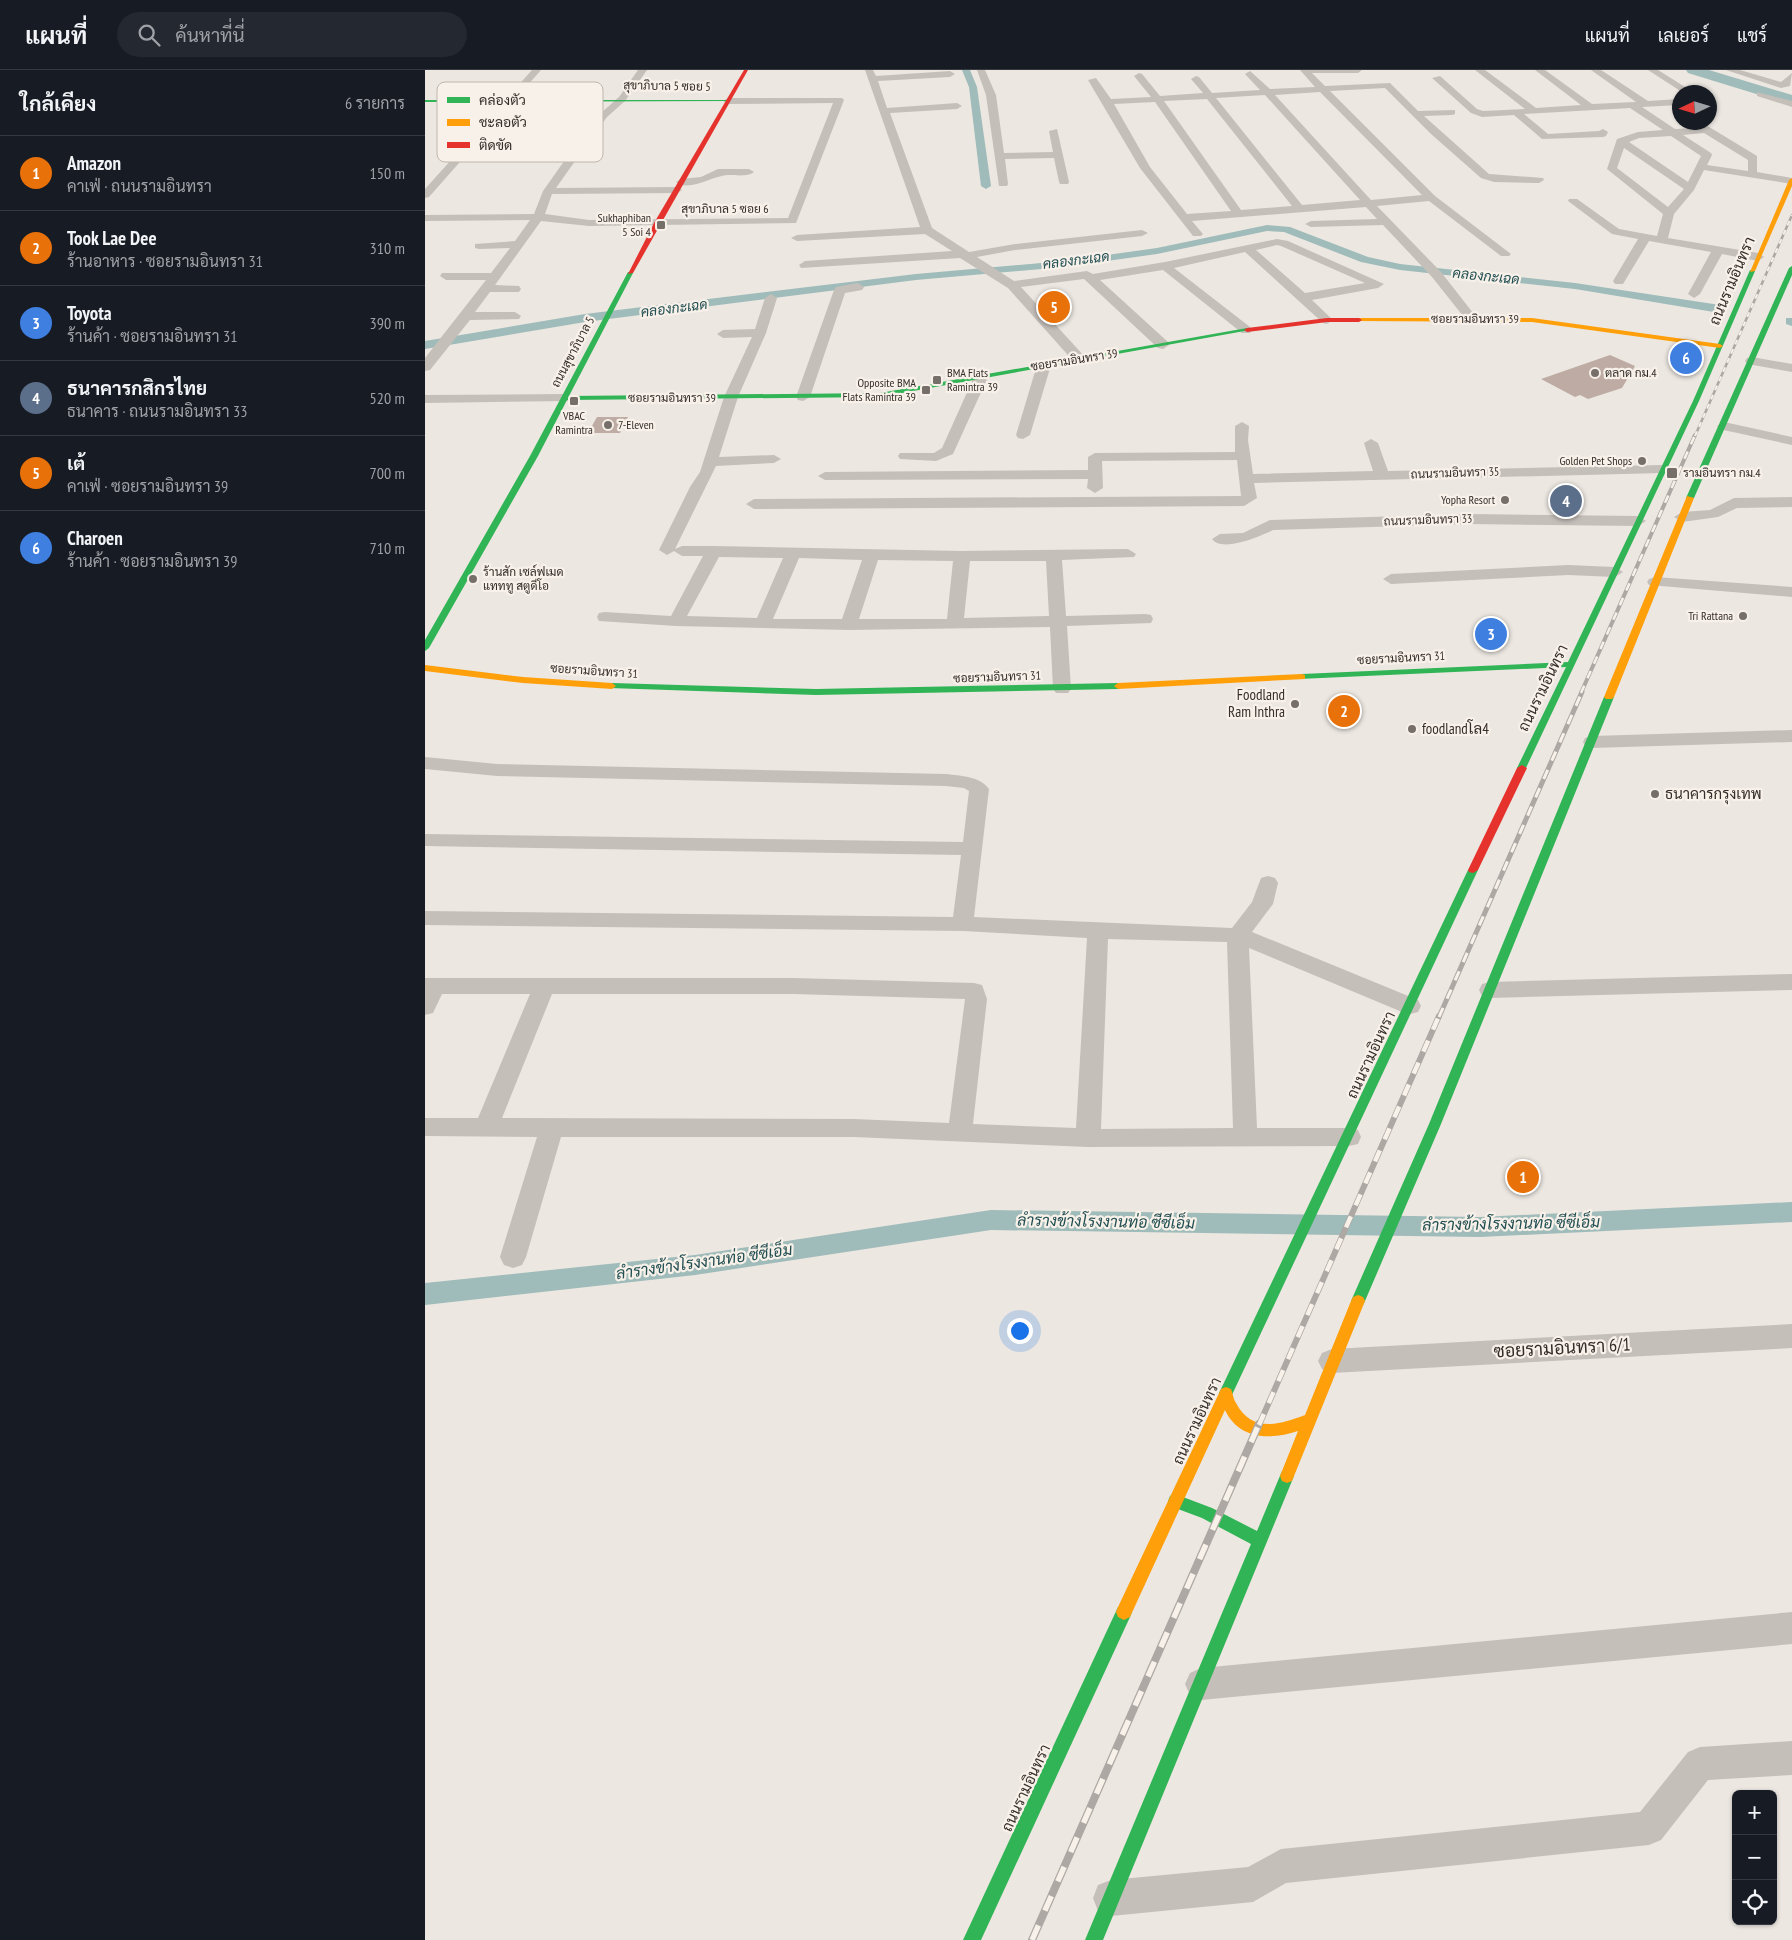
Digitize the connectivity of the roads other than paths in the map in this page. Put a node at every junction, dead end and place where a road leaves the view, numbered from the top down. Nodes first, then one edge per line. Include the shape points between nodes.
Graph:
1 (537, 70) edge
2 (643, 70) edge
3 (746, 70) edge
4 (981, 70) edge
5 (1304, 70) edge
6 (1358, 70) edge
7 (1479, 70) edge
8 (1539, 70) edge
9 (1595, 70) edge
10 (1652, 70) edge
11 (1735, 71) edge
12 (1770, 72) dead end
13 (548, 74) dead end
14 (871, 74) edge
15 (950, 74) dead end
16 (1250, 74) dead end
17 (1790, 75) edge
18 (1139, 76) dead end
19 (1437, 78) dead end
20 (529, 79) junction
21 (1196, 79) dead end
22 (1093, 80) dead end
23 (526, 82) edge
24 (1676, 85) edge
25 (1323, 88) junction
26 (1267, 92) junction
27 (1760, 94) dead end
28 (1211, 95) junction
29 (603, 99) edge
30 (622, 99) junction
31 (1158, 99) junction
32 (729, 101) junction
33 (1108, 102) junction
34 (1672, 102) edge
35 (1663, 103) junction
36 (1646, 104) junction
37 (1792, 104) edge
38 (1633, 105) junction
39 (957, 106) dead end
40 (1591, 108) junction
41 (1572, 109) junction
42 (1672, 109) edge
43 (884, 111) junction
44 (1534, 111) junction
45 (1452, 112) dead end
46 (1517, 112) junction
47 (1415, 114) junction
48 (603, 116) edge
49 (1706, 130) joint
50 (1054, 131) dead end
51 (1675, 132) junction
52 (1657, 134) junction
53 (1621, 141) junction
54 (1058, 155) junction
55 (1000, 156) junction
56 (454, 162) edge
57 (569, 162) edge
58 (1702, 166) junction
59 (1753, 171) dead end
60 (749, 172) dead end
61 (1539, 180) dead end
62 (1792, 181) edge
63 (1064, 182) dead end
64 (1003, 184) dead end
65 (679, 186) junction
66 (1690, 188) junction
67 (548, 191) junction
68 (425, 194) edge
69 (1431, 198) junction
70 (1573, 201) dead end
71 (1368, 203) junction
72 (1299, 208) junction
73 (1238, 213) junction
74 (1669, 213) junction
75 (487, 217) junction
76 (538, 217) junction
77 (425, 218) edge
78 (1184, 218) junction
79 (1386, 222) junction
80 (657, 223) junction
81 (1311, 224) dead end
82 (927, 230) junction
83 (477, 231) dead end
84 (1142, 233) dead end
85 (1197, 234) dead end
86 (797, 238) dead end
87 (1645, 238) junction
88 (1661, 241) junction
89 (518, 244) junction
90 (479, 246) dead end
91 (1246, 247) junction
92 (1718, 250) junction
93 (1505, 254) dead end
94 (964, 255) junction
95 (1758, 257) junction
96 (805, 265) dead end
97 (1165, 266) junction
98 (1792, 268) edge
99 (446, 276) dead end
100 (495, 277) junction
101 (1090, 278) junction
102 (1619, 281) dead end
103 (1012, 285) junction
104 (858, 286) dead end
105 (486, 288) junction
106 (515, 289) dead end
107 (1694, 294) dead end
108 (771, 298) dead end
109 (1300, 298) junction
110 (466, 316) junction
111 (515, 316) dead end
112 (1471, 318) junction
113 (1327, 320) junction
114 (1246, 330) junction
115 (723, 334) dead end
116 (760, 334) junction
117 (1163, 346) junction
118 (1720, 346) junction
119 (1079, 360) junction
120 (1751, 361) junction
121 (1044, 366) junction
122 (425, 367) edge
123 (1792, 368) edge
124 (981, 377) junction
125 (731, 397) junction
126 (803, 397) junction
127 (564, 398) junction
128 (425, 399) edge
129 (1242, 426) dead end
130 (1724, 426) junction
131 (1023, 435) dead end
132 (1792, 441) edge
133 (1371, 442) dead end
134 (905, 456) dead end
135 (1243, 456) junction
136 (774, 459) dead end
137 (711, 462) junction
138 (1663, 469) junction
139 (1456, 473) junction
140 (1096, 474) junction
141 (958, 475) junction
142 (825, 476) dead end
143 (1382, 476) junction
144 (1246, 479) junction
145 (1463, 490) dead end
146 (1095, 501) junction
147 (954, 502) junction
148 (1792, 502) edge
149 (754, 504) dead end
150 (1682, 517) junction
151 (1638, 521) junction
152 (1220, 539) dead end
153 (713, 551) junction
154 (793, 554) junction
155 (1128, 554) dead end
156 (871, 556) junction
157 (962, 556) junction
158 (1054, 556) junction
159 (1615, 572) junction
160 (1391, 579) dead end
161 (1655, 582) junction
162 (1792, 592) edge
163 (605, 616) dead end
164 (1145, 619) dead end
165 (1059, 621) junction
166 (676, 622) junction
167 (763, 624) junction
168 (849, 624) junction
169 (955, 624) junction
170 (425, 648) edge
171 (1571, 664) junction
172 (425, 668) edge
173 (1062, 689) junction
174 (1792, 736) edge
175 (1592, 742) junction
176 (425, 763) edge
177 (425, 840) edge
178 (971, 849) junction
179 (1268, 883) dead end
180 (425, 918) edge
181 (963, 924) junction
182 (1098, 931) junction
183 (1238, 935) junction
184 (1792, 982) edge
185 (430, 986) edge
186 (544, 987) junction
187 (1490, 990) junction
188 (1410, 1006) junction
189 (425, 1007) edge
190 (552, 1127) junction
191 (425, 1128) edge
192 (486, 1128) junction
193 (960, 1131) junction
194 (1245, 1137) junction
195 (1349, 1137) junction
196 (1088, 1138) junction
197 (513, 1257) dead end
198 (1792, 1336) edge
199 (1332, 1361) junction
200 (1225, 1395) junction
201 (1309, 1420) junction
202 (1175, 1501) junction
203 (1261, 1541) junction
204 (1792, 1628) edge
205 (1201, 1684) junction
206 (1792, 1758) edge
207 (1111, 1898) junction
208 (972, 1940) edge
209 (1094, 1940) edge

1 - 20 street
2 - 30 street
3 - 32 main road, ถนนสุขาภิบาล 5
4 - 55 street via 991,95
5 - 6 street
5 - 25 street
7 - 44 street
8 - 40 street
9 - 36 street
10 - 24 street
11 - 12 street
11 - 17 street via 1781,85 1787,84
13 - 20 street
14 - 15 street
14 - 43 street via 883,93
16 - 26 street
18 - 31 street
19 - 46 street via 1479,113
20 - 23 street
21 - 28 street
22 - 33 street
25 - 26 street
25 - 47 street via 1387,84
25 - 69 street
26 - 28 street
26 - 71 street
27 - 37 street
28 - 31 street
28 - 72 street
29 - 30 main road, สุขาภิบาล 5 ซอย 5
30 - 32 main road, สุขาภิบาล 5 ซอย 5
30 - 48 street
31 - 33 street
31 - 73 street
32 - 65 main road, ถนนสุขาภิบาล 5
32 - 80 street, สุขาภิบาล 5 ซอย 6 via 839,100 792,221
33 - 78 street via 1145,168
34 - 35 street
35 - 36 street
35 - 42 street
36 - 38 street
38 - 40 street
38 - 51 street
39 - 43 street
40 - 41 street
41 - 44 street
41 - 46 street via 1603,134 1546,137
43 - 82 street
44 - 46 street
45 - 47 street
47 - 61 street via 1489,178
49 - 51 street
49 - 59 street via 1753,158
50 - 54 street
51 - 52 street
51 - 58 street via 1707,153
52 - 53 street via 1638,135
52 - 58 street
53 - 66 street
53 - 74 street via 1612,169
54 - 55 street
54 - 63 street
55 - 64 street
56 - 68 street
57 - 67 street
58 - 62 street
58 - 66 street
60 - 65 street via 718,172
62 - 95 main road, ถนนรามอินทรา
65 - 67 street via 608,195
65 - 80 main road, ถนนสุขาภิบาล 5
66 - 74 street
67 - 76 street
69 - 71 street
69 - 93 street
70 - 87 street via 1616,232
71 - 72 street
71 - 79 street
72 - 73 street
73 - 78 street
74 - 88 street
75 - 76 street, สุขาภิบาล 5 ซอย 6
75 - 77 street, สุขาภิบาล 5 ซอย 6
75 - 83 street
76 - 80 street, สุขาภิบาล 5 ซอย 6
76 - 89 street
78 - 85 street
79 - 81 street
79 - 112 street via 1439,275
80 - 127 main road, ถนนสุขาภิบาล 5
82 - 86 street
82 - 94 street
84 - 94 street
87 - 88 street
87 - 102 street
88 - 92 street
89 - 90 street
89 - 100 street
91 - 97 street
91 - 109 street
91 - 109 street via 1284,243 1378,284
92 - 95 street
92 - 107 street
94 - 96 street
94 - 103 street
95 - 118 main road, ถนนรามอินทรา
97 - 101 street
97 - 114 street
98 - 120 main road
99 - 100 street
100 - 105 street
101 - 103 street via 1087,275 1074,276
101 - 117 street
103 - 119 street
104 - 126 street via 840,290
105 - 106 street
105 - 110 street
108 - 116 street
109 - 113 street
110 - 111 street
110 - 122 street
112 - 113 main road, ซอยรามอินทรา 39
112 - 118 main road, ซอยรามอินทรา 39 via 1532,320
113 - 114 main road, ซอยรามอินทรา 39
114 - 117 main road, ซอยรามอินทรา 39
115 - 116 street
116 - 125 street
117 - 119 main road, ซอยรามอินทรา 39
118 - 138 main road, ถนนรามอินทรา
119 - 121 main road, ซอยรามอินทรา 39
120 - 123 street
120 - 130 main road
121 - 124 main road, ซอยรามอินทรา 39
121 - 131 street
124 - 126 main road, ซอยรามอินทรา 39 via 880,395
124 - 134 street via 948,451 936,457
125 - 126 main road, ซอยรามอินทรา 39
125 - 127 main road, ซอยรามอินทรา 39
125 - 137 street
127 - 128 street, ซอยรามอินทรา 39
127 - 170 main road, ถนนสุขาภิบาล 5
129 - 135 street
130 - 132 street
130 - 150 main road
133 - 143 street
135 - 140 street via 1095,457
135 - 144 street
136 - 137 street
137 - 153 street via 674,550
138 - 139 street, ถนนรามอินทรา 35
138 - 151 main road, ถนนรามอินทรา
139 - 143 street, ถนนรามอินทรา 35
139 - 145 street
140 - 141 street
140 - 146 street
141 - 142 street
141 - 147 street
143 - 144 street, ถนนรามอินทรา 35
144 - 146 street via 1249,498 1244,501
146 - 147 street
147 - 149 street
148 - 150 street via 1734,504 1713,514
150 - 161 main road
151 - 152 street, ถนนรามอินทรา 33 via 1470,519 1270,525 1246,537
151 - 159 main road, ถนนรามอินทรา
153 - 154 street
153 - 166 street
154 - 156 street
154 - 167 street
155 - 158 street
156 - 157 street
156 - 168 street
157 - 158 street
157 - 169 street
158 - 165 street
159 - 160 street via 1568,570
159 - 171 main road, ถนนรามอินทรา
161 - 162 street
161 - 175 main road
163 - 166 street
164 - 165 street
165 - 169 street
165 - 173 street
166 - 167 street
167 - 168 street
168 - 169 street
171 - 173 main road, ซอยรามอินทรา 31
171 - 188 main road, ถนนรามอินทรา
172 - 173 main road, ซอยรามอินทรา 31 via 659,690 919,693
174 - 175 street
175 - 187 main road
176 - 178 street via 497,770 961,781 979,789
177 - 178 street
178 - 181 street
179 - 183 street via 1262,904
180 - 181 street
181 - 182 street
182 - 183 street
182 - 196 street
183 - 188 street
183 - 194 street
184 - 187 street
185 - 186 street
185 - 189 street
186 - 192 street
186 - 193 street via 793,986 974,991 976,999
187 - 199 main road
188 - 195 main road, ถนนรามอินทรา
190 - 192 street
190 - 193 street
190 - 197 street
191 - 192 street
193 - 196 street
194 - 195 street
194 - 196 street
195 - 200 main road, ถนนรามอินทรา
198 - 199 street, ซอยรามอินทรา 6/1
199 - 201 main road
200 - 201 main road via 1229,1410 1238,1422 1249,1429 1286,1431
200 - 202 main road, ถนนรามอินทรา
201 - 203 main road
202 - 203 main road via 1207,1513
202 - 208 main road, ถนนรามอินทรา
203 - 205 main road
204 - 205 street
205 - 207 main road
206 - 207 street via 1700,1764 1649,1828 1281,1866 1253,1884
207 - 209 main road

